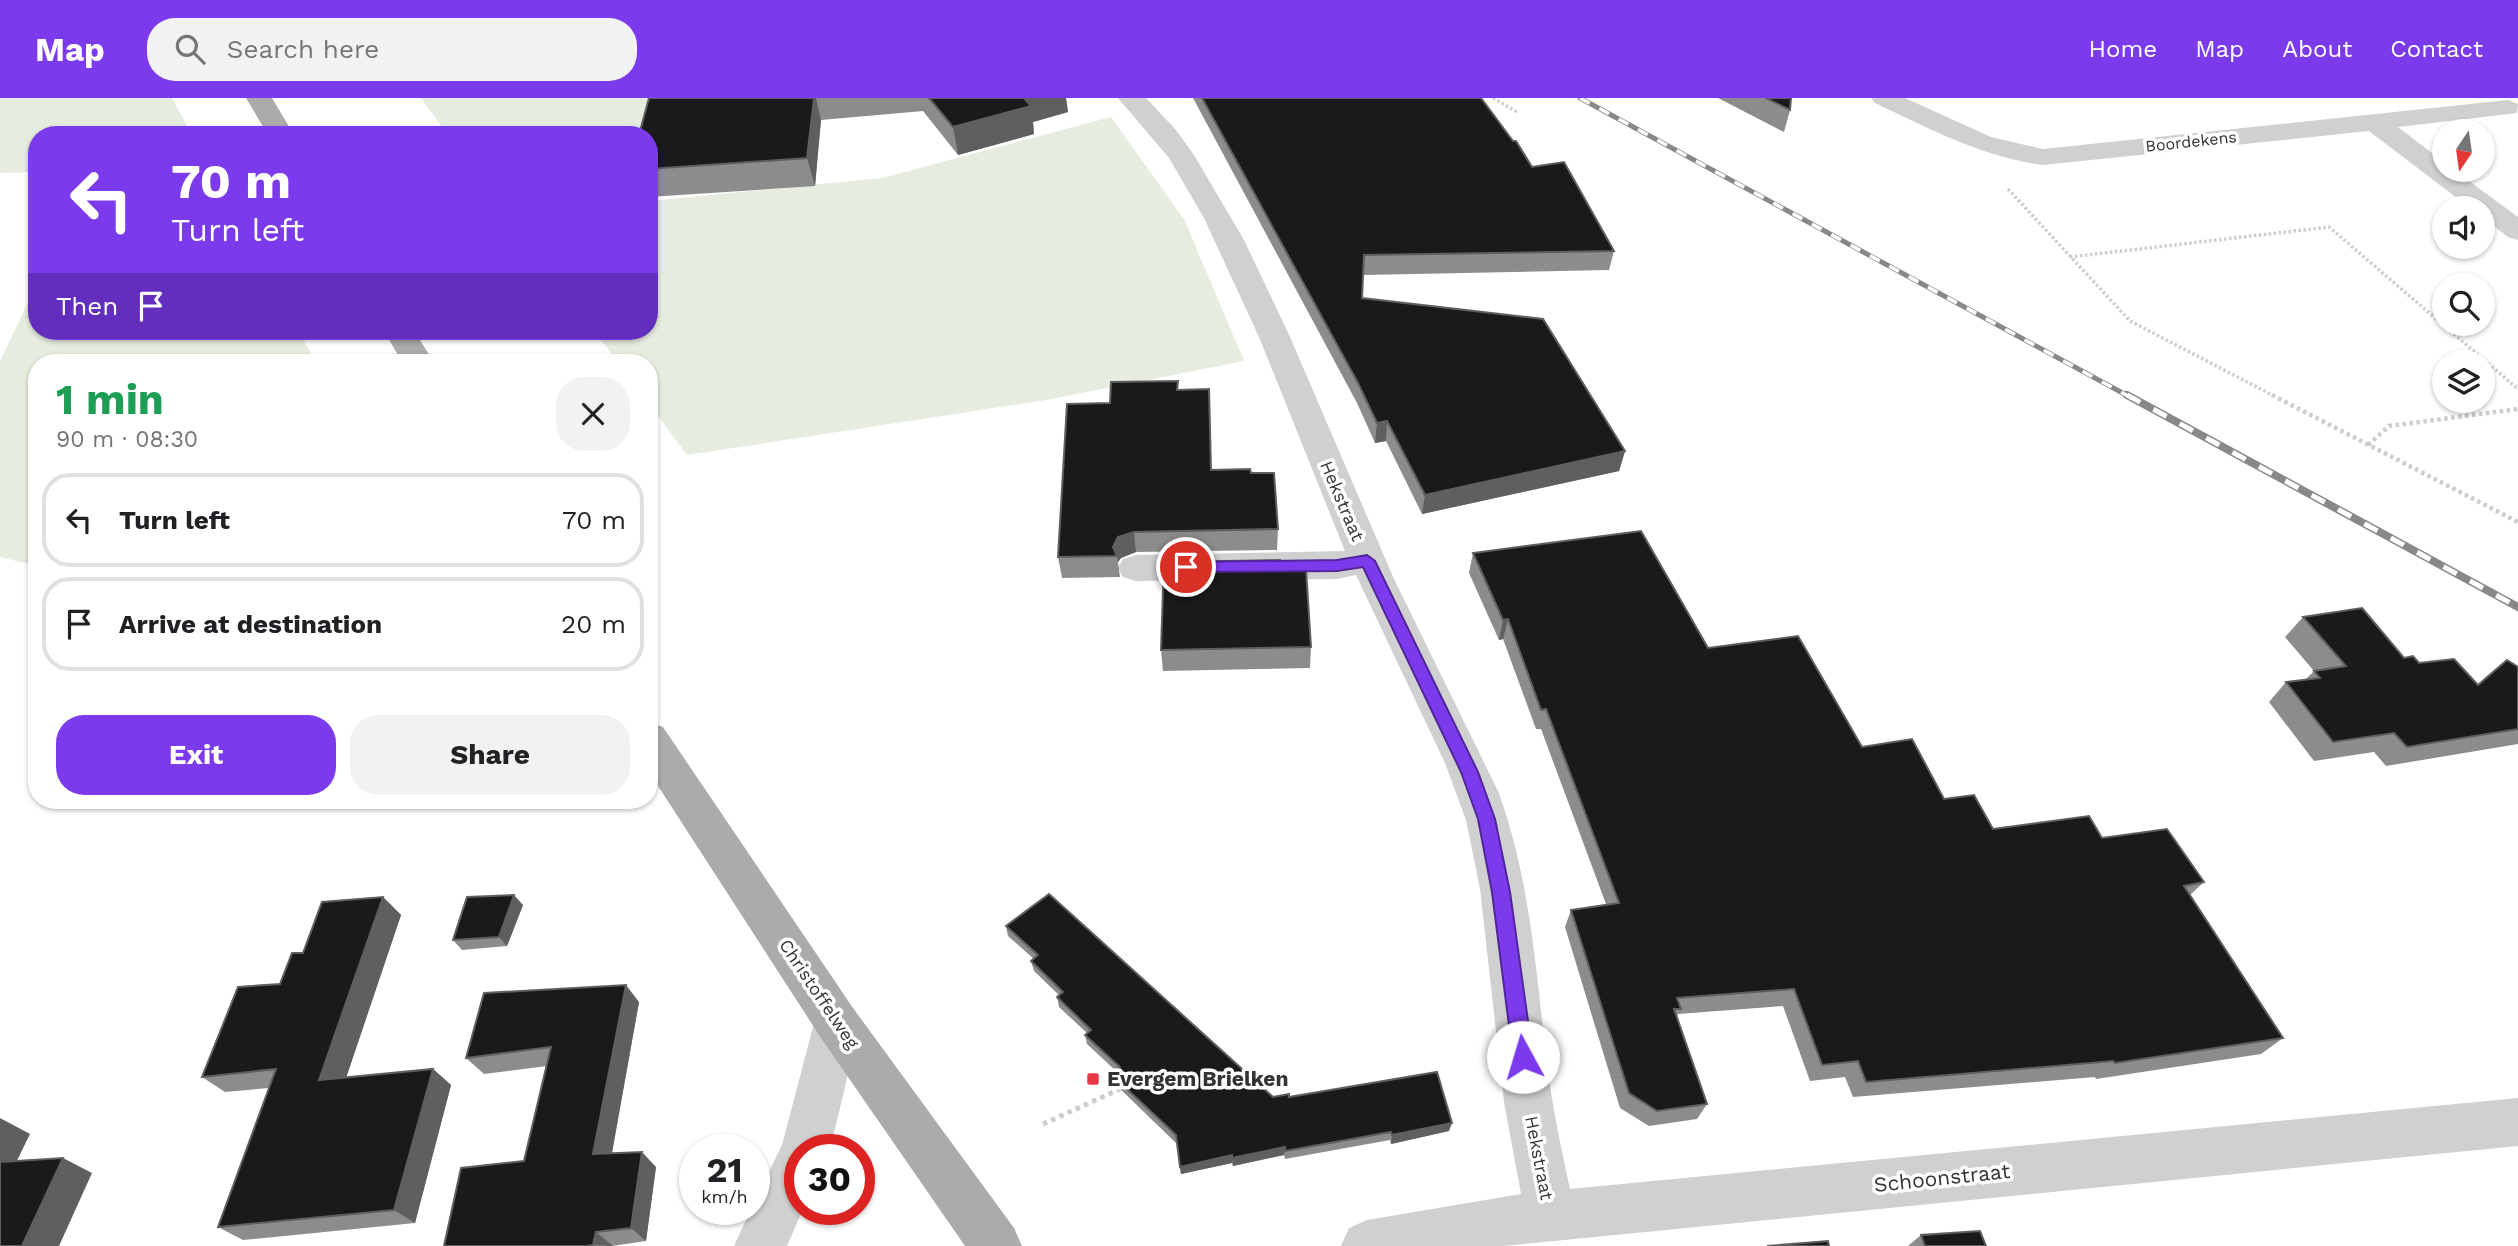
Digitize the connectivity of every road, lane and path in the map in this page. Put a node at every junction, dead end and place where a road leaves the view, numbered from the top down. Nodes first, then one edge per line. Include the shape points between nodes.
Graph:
1 (259, 98) edge
2 (1131, 98) edge
3 (1493, 98) edge
4 (1884, 98) edge
5 (2508, 108) dead end
6 (1517, 112) dead end
7 (2374, 122) junction
8 (276, 126) edge
9 (2022, 156) junction
10 (2518, 230) edge
11 (2070, 257) junction
12 (2518, 389) edge
13 (2518, 409) edge
14 (2368, 445) junction
15 (2518, 522) edge
16 (1367, 561) junction
17 (1136, 568) dead end
18 (658, 752) edge
19 (837, 1023) junction
20 (1120, 1089) edge
21 (2518, 1122) edge
22 (1043, 1124) dead end
23 (809, 1134) edge
24 (784, 1195) edge
25 (1550, 1216) junction
26 (1501, 1234) edge
27 (760, 1246) edge
28 (996, 1246) edge
29 (1367, 1246) edge

1 - 8 main road
2 - 16 street, Hekstraat via 1190,165 1213,208 1280,346
3 - 6 path
4 - 9 street, Boordekens
5 - 7 street, Boordekens
7 - 9 street, Boordekens
7 - 10 street
9 - 11 path via 2004,183
11 - 12 path via 2329,227
11 - 14 path via 2130,321
13 - 14 path via 2389,426
14 - 15 path
16 - 17 street via 1337,566
16 - 25 street, Hekstraat via 1470,772 1486,819 1498,869 1529,1105
18 - 19 main road, Christoffelweg
19 - 23 street
19 - 28 main road, Christoffelweg
20 - 22 path
21 - 25 street, Schoonstraat
24 - 27 street
25 - 26 street, Schoonstraat
26 - 29 street, Schoonstraat

